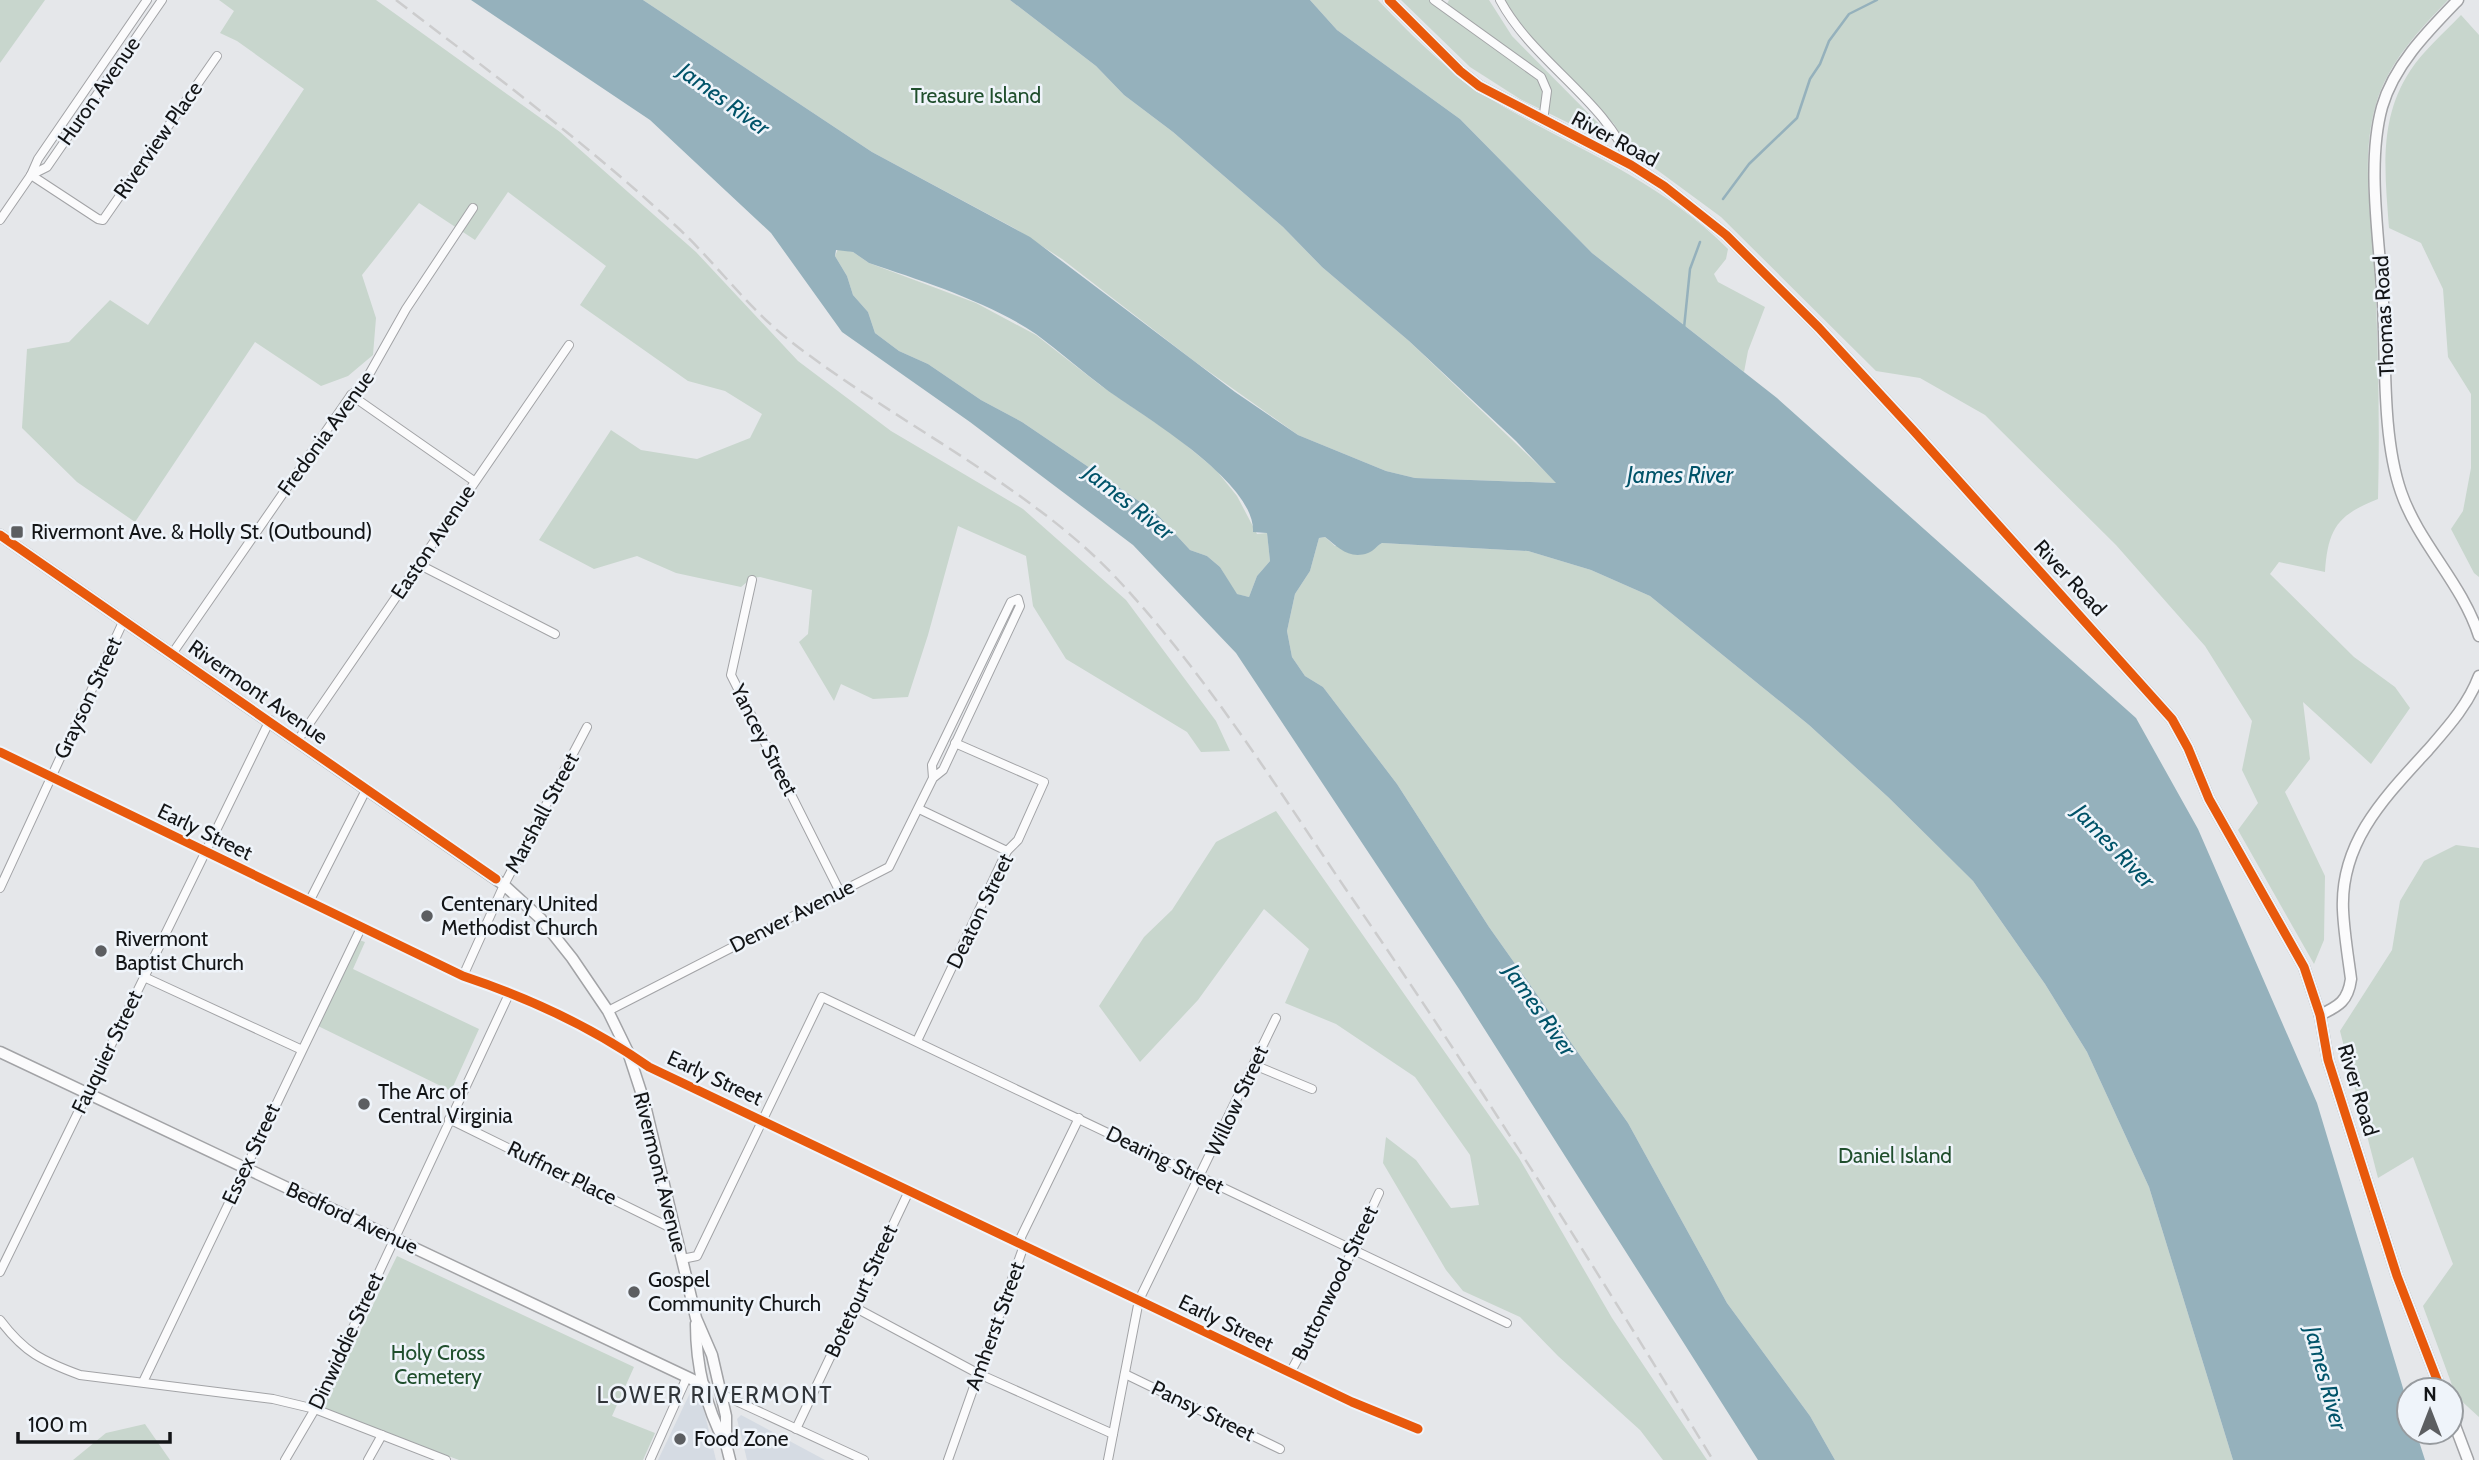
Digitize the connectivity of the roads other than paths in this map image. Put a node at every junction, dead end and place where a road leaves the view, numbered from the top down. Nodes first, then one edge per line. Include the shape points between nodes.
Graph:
1 (147, 0) edge
2 (162, 0) edge
3 (1389, 0) edge
4 (1434, 0) edge
5 (1500, 0) edge
6 (2458, 0) edge
7 (217, 56) dead end
8 (1543, 121) junction
9 (1630, 165) junction
10 (31, 175) junction
11 (473, 208) dead end
12 (0, 220) edge
13 (569, 345) dead end
14 (351, 395) junction
15 (474, 481) junction
16 (0, 535) edge
17 (418, 564) junction
18 (752, 580) dead end
19 (123, 622) junction
20 (555, 634) dead end
21 (2479, 636) edge
22 (172, 654) junction
23 (2479, 676) edge
24 (270, 720) junction
25 (587, 727) dead end
26 (298, 740) junction
27 (956, 743) junction
28 (0, 752) edge
29 (52, 777) junction
30 (933, 778) junction
31 (367, 788) junction
32 (919, 809) junction
33 (1007, 851) junction
34 (205, 852) junction
35 (504, 885) junction
36 (0, 888) edge
37 (840, 892) junction
38 (309, 902) junction
39 (361, 928) junction
40 (463, 976) junction
41 (144, 977) junction
42 (510, 992) junction
43 (608, 1011) junction
44 (2320, 1015) junction
45 (1276, 1018) dead end
46 (916, 1041) junction
47 (300, 1049) junction
48 (0, 1052) edge
49 (628, 1052) junction
50 (1254, 1065) junction
51 (1312, 1089) dead end
52 (87, 1093) junction
53 (1079, 1118) junction
54 (449, 1119) junction
55 (763, 1120) junction
56 (245, 1167) junction
57 (1200, 1178) junction
58 (909, 1191) junction
59 (1379, 1193) dead end
60 (675, 1230) junction
61 (395, 1239) junction
62 (1022, 1245) junction
63 (1353, 1250) junction
64 (682, 1259) junction
65 (0, 1272) edge
66 (1139, 1300) junction
67 (853, 1307) junction
68 (696, 1318) junction
69 (0, 1320) edge
70 (1507, 1323) dead end
71 (696, 1331) junction
72 (1290, 1373) junction
73 (979, 1374) junction
74 (1125, 1374) junction
75 (2436, 1376) edge
76 (687, 1377) junction
77 (144, 1382) junction
78 (705, 1385) junction
79 (721, 1394) junction
80 (315, 1409) junction
81 (796, 1429) junction
82 (1418, 1429) dead end
83 (1113, 1434) junction
84 (382, 1435) junction
85 (726, 1444) junction
86 (1280, 1449) dead end
87 (285, 1460) edge
88 (368, 1460) edge
89 (446, 1460) edge
90 (650, 1460) edge
91 (730, 1460) edge
92 (864, 1460) edge
93 (948, 1460) edge
94 (1108, 1460) edge

1 - 10 street, Huron Avenue
2 - 10 street, Huron Avenue via 47,167
3 - 8 street, River Road via 1460,71
4 - 8 street via 1541,77 1547,91
5 - 9 street via 1520,32 1611,127
6 - 21 street, Thomas Road via 2409,55 2391,84 2378,126 2376,175 2397,480 2409,511 2464,601
7 - 10 street, Riverview Place via 103,220
8 - 9 street, River Road
9 - 44 street, River Road via 1695,209 1771,278 2172,719 2209,799 2304,967
10 - 12 street, Huron Avenue
11 - 14 street, Fredonia Avenue via 406,309 362,387
13 - 15 street, Easton Avenue
14 - 15 street
14 - 22 street, Fredonia Avenue
15 - 17 street, Easton Avenue
16 - 19 street, Rivermont Avenue
17 - 20 street
17 - 26 street, Easton Avenue
18 - 37 street, Yancey Street via 731,675
19 - 22 street, Rivermont Avenue
19 - 29 street, Grayson Street
22 - 24 street, Rivermont Avenue
23 - 44 street via 2453,721 2383,799 2357,839 2343,898 2349,992 2339,1006
24 - 26 street, Rivermont Avenue
24 - 34 street, Fauquier Street
25 - 35 street, Marshall Street
26 - 31 street, Rivermont Avenue
27 - 30 street, Denver Avenue via 943,770
27 - 30 street, Denver Avenue via 1020,606 1018,599 1011,602 932,765
27 - 33 street, Deaton Street via 1044,782 1018,839
28 - 29 street, Early Street
29 - 34 street, Early Street
29 - 36 street, Grayson Street
30 - 32 street, Denver Avenue
31 - 35 street, Rivermont Avenue
31 - 38 street
32 - 33 street
32 - 37 street, Denver Avenue via 889,867
33 - 46 street, Deaton Street
34 - 38 street, Early Street
34 - 41 street, Fauquier Street
35 - 40 street, Marshall Street
35 - 43 street, Rivermont Avenue via 541,919
37 - 43 street, Denver Avenue
38 - 39 street, Early Street
39 - 40 street, Early Street
39 - 47 street, Essex Street
40 - 42 street, Early Street
41 - 47 street
41 - 52 street, Fauquier Street
42 - 49 street, Early Street
42 - 54 street, Dinwiddie Street
43 - 49 street, Rivermont Avenue
44 - 75 street, River Road via 2328,1060
45 - 50 street, Willow Street
46 - 53 street, Dearing Street
46 - 55 street, Dearing Street via 822,997
47 - 56 street, Essex Street
48 - 52 street, Bedford Avenue
49 - 55 street, Early Street via 649,1067
49 - 60 street, Rivermont Avenue
50 - 51 street
50 - 57 street, Willow Street
52 - 56 street, Bedford Avenue
52 - 65 street, Fauquier Street
53 - 57 street, Dearing Street
53 - 62 street, Amherst Street via 1021,1237
54 - 60 street, Ruffner Place
54 - 61 street, Dinwiddie Street
55 - 58 street, Early Street
55 - 64 street via 697,1256
56 - 61 street, Bedford Avenue
56 - 77 street, Essex Street
57 - 63 street, Dearing Street
57 - 66 street, Willow Street
58 - 62 street, Early Street
58 - 67 street, Botetourt Street
59 - 63 street, Buttonwood Street
60 - 64 street, Rivermont Avenue
61 - 76 street, Bedford Avenue
61 - 80 street, Dinwiddie Street
62 - 66 street, Early Street
62 - 73 street, Amherst Street
63 - 70 street, Dearing Street
63 - 72 street, Buttonwood Street
64 - 68 street, Rivermont Avenue
66 - 72 street, Early Street
66 - 74 street, Willow Street
67 - 73 street
67 - 81 street, Botetourt Street
68 - 71 street, Rivermont Avenue
68 - 79 street, Rivermont Avenue via 712,1355
69 - 77 street via 25,1350 50,1364 80,1375
71 - 78 street, Rivermont Avenue
71 - 79 street via 711,1383
72 - 82 street, Early Street
73 - 83 street
73 - 93 street, Amherst Street
74 - 83 street, Willow Street
74 - 86 street, Pansy Street
76 - 78 street, Bedford Avenue
76 - 90 street
77 - 80 street via 273,1398
78 - 85 street, Rivermont Avenue via 713,1420
79 - 81 street
79 - 85 street, Rivermont Avenue
80 - 84 street
80 - 87 street, Dinwiddie Street
81 - 92 street
83 - 94 street, Willow Street
84 - 88 street
84 - 89 street
85 - 91 street, Rivermont Avenue

